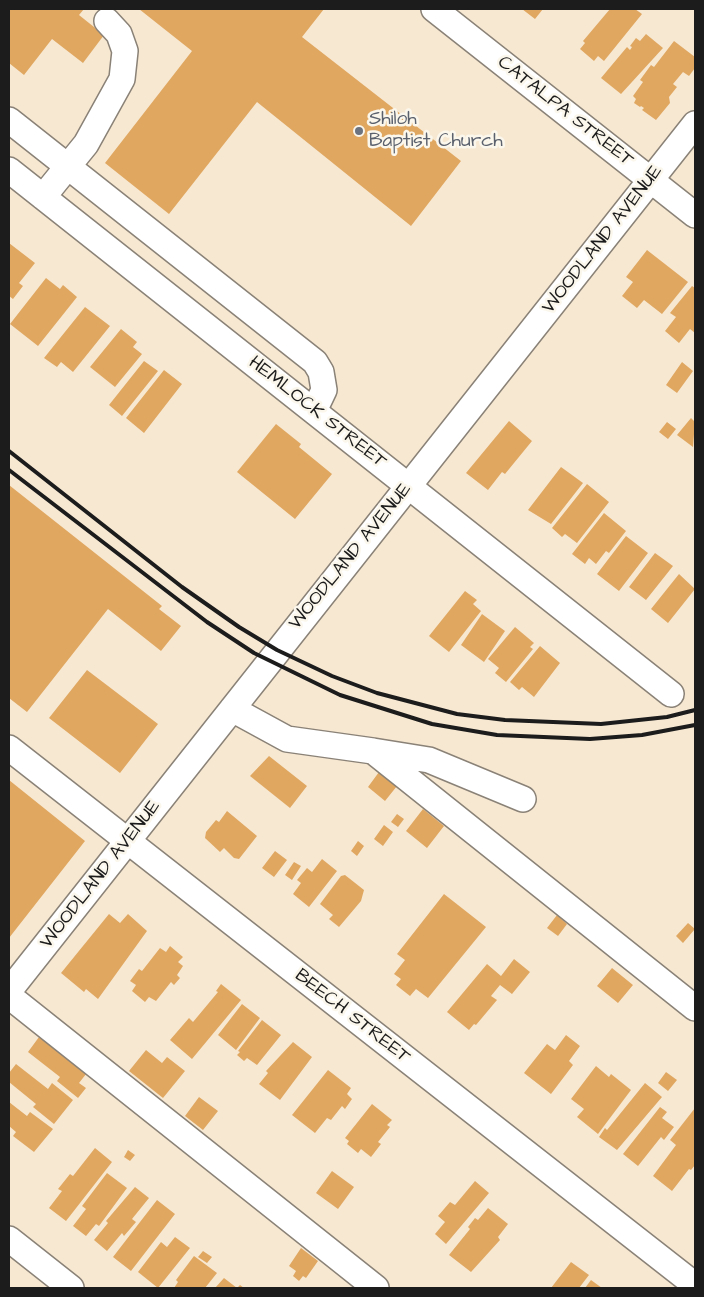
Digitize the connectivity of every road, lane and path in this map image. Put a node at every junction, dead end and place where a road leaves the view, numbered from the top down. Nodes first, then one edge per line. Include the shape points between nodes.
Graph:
1 (434, 9) edge
2 (107, 21) dead end
3 (9, 120) edge
4 (695, 124) edge
5 (67, 167) junction
6 (9, 170) edge
7 (651, 180) junction
8 (43, 198) junction
9 (695, 215) edge
10 (314, 411) junction
11 (409, 486) junction
12 (671, 694) dead end
13 (232, 709) junction
14 (9, 748) edge
15 (373, 751) junction
16 (523, 799) dead end
17 (127, 842) junction
18 (9, 991) edge
19 (9, 996) edge
20 (695, 1008) edge
21 (9, 1239) edge
22 (695, 1285) edge
23 (71, 1288) edge
24 (376, 1288) edge

1 - 7 street, CATALPA STREET
2 - 5 street via 119,34 125,51 122,79 86,144
3 - 5 street
4 - 7 street, WOODLAND AVENUE
5 - 8 street
5 - 10 street via 315,362 321,372 324,390
6 - 8 street, HEMLOCK STREET
7 - 9 street, CATALPA STREET
7 - 11 street, WOODLAND AVENUE
8 - 10 street, HEMLOCK STREET
10 - 11 street, HEMLOCK STREET
11 - 12 street, HEMLOCK STREET
11 - 13 street, WOODLAND AVENUE
13 - 15 street via 287,739
13 - 17 street, WOODLAND AVENUE
14 - 17 street, BEECH STREET
15 - 16 street via 429,760
15 - 20 street
17 - 18 street, WOODLAND AVENUE
17 - 22 street, BEECH STREET
19 - 24 street
21 - 23 street

